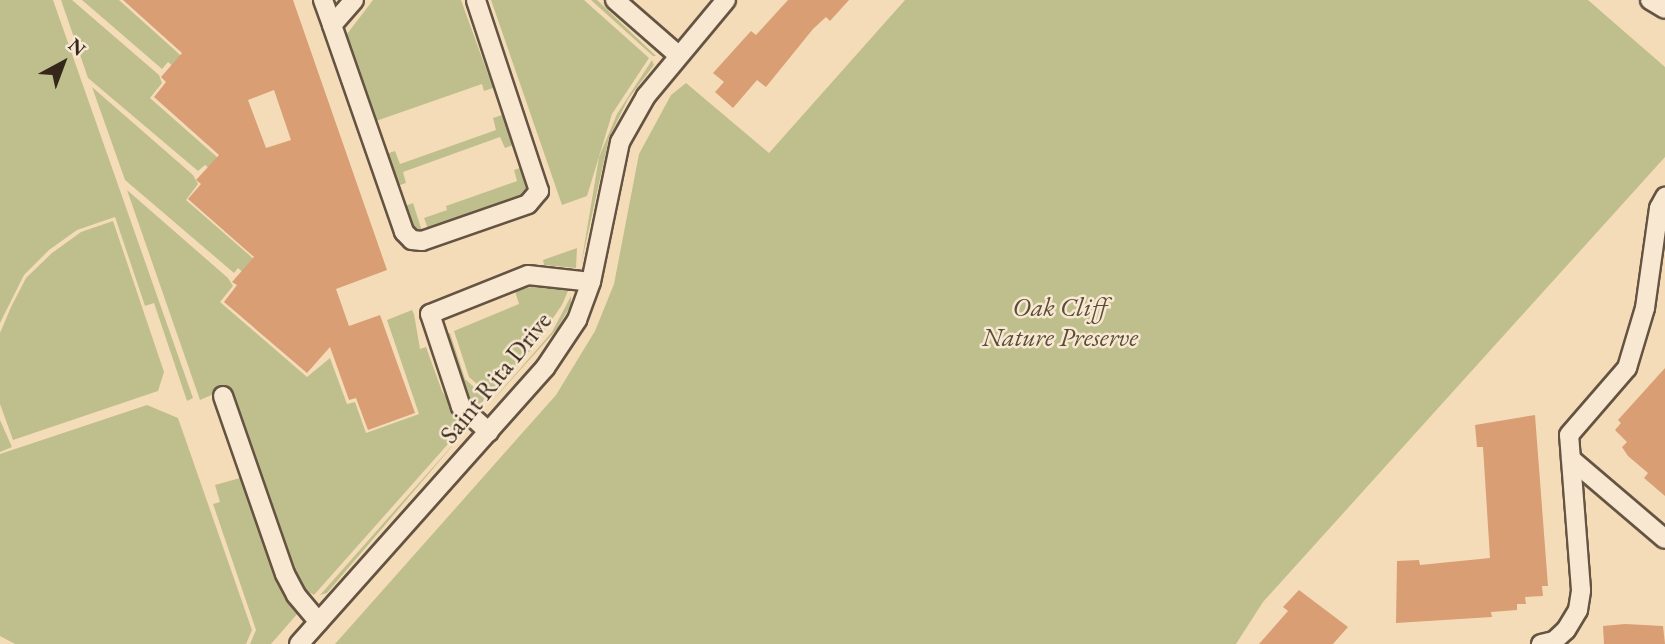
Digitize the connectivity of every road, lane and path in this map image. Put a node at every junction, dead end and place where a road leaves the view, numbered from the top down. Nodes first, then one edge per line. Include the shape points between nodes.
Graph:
1 (323, 0) edge
2 (354, 0) edge
3 (475, 0) edge
4 (615, 0) edge
5 (726, 0) edge
6 (1650, 0) edge
7 (1665, 8) edge
8 (332, 25) junction
9 (678, 55) junction
10 (1665, 197) edge
11 (1660, 238) edge
12 (591, 282) junction
13 (223, 396) dead end
14 (489, 432) junction
15 (1571, 459) junction
16 (1665, 539) edge
17 (319, 622) junction
18 (1567, 637) edge
19 (299, 644) edge
20 (1541, 644) edge

1 - 8 street
2 - 8 street
3 - 8 street via 539,191 528,204 422,241 412,240 404,232
4 - 9 street
5 - 9 street, Saint Rita Drive
6 - 7 street
9 - 12 street, Saint Rita Drive via 646,96 620,142
10 - 11 street via 1659,208
11 - 15 street via 1627,368 1569,435
12 - 14 street, Saint Rita Drive via 577,320
12 - 14 street via 528,275 430,314 461,407
13 - 17 street via 285,574
14 - 17 street, Saint Rita Drive
15 - 16 street
15 - 18 street via 1581,590
17 - 19 street, Saint Rita Drive
18 - 20 street

